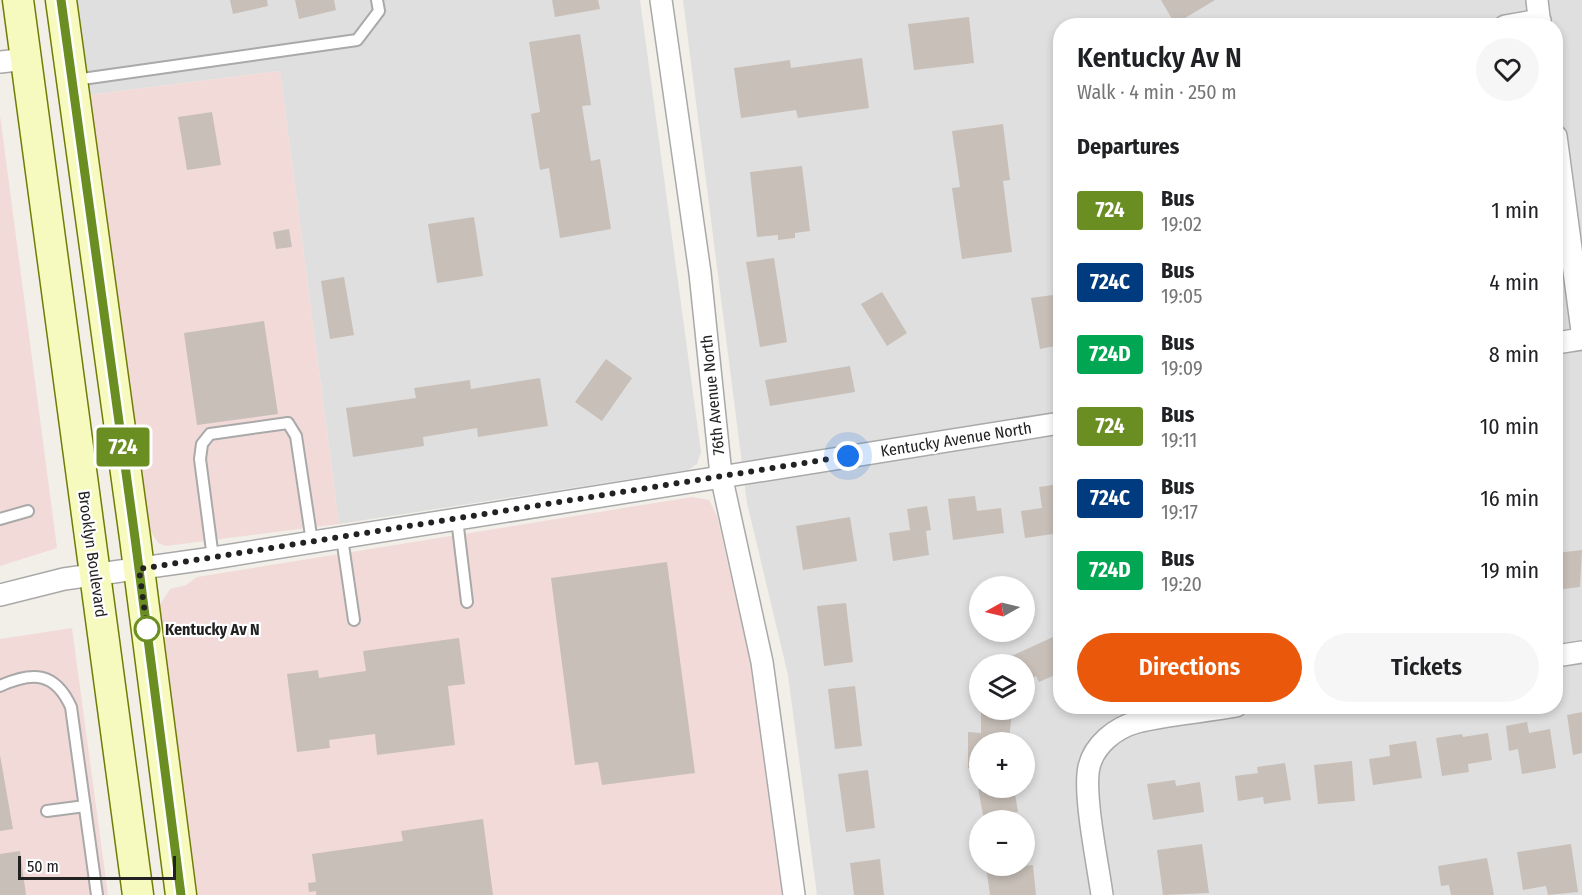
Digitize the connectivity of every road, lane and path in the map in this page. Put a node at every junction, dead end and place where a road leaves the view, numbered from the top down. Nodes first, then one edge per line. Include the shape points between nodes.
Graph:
1 (18, 0) edge
2 (61, 0) edge
3 (377, 0) edge
4 (661, 0) edge
5 (13, 60) edge
6 (71, 80) junction
7 (1563, 188) edge
8 (1582, 331) edge
9 (1582, 339) edge
10 (1563, 342) edge
11 (1053, 424) edge
12 (721, 475) junction
13 (28, 511) dead end
14 (0, 519) edge
15 (457, 519) junction
16 (342, 538) junction
17 (312, 542) junction
18 (213, 558) junction
19 (139, 569) junction
20 (96, 575) junction
21 (0, 595) edge
22 (467, 602) dead end
23 (354, 620) dead end
24 (1582, 652) edge
25 (1563, 655) edge
26 (0, 686) edge
27 (1186, 714) edge
28 (85, 806) junction
29 (47, 811) dead end
30 (97, 895) edge
31 (138, 895) edge
32 (181, 895) edge
33 (794, 895) edge
34 (1102, 895) edge

1 - 5 main road, Brooklyn Boulevard
2 - 6 main road
3 - 6 lane via 379,11 357,40
4 - 12 street, 76th Avenue North via 700,273
5 - 20 main road, Brooklyn Boulevard
6 - 19 main road
7 - 8 street
9 - 10 street
11 - 12 street, Kentucky Avenue North
12 - 15 street, Kentucky Avenue North
12 - 33 street, 76th Avenue North via 762,662
13 - 14 lane
15 - 16 street, Kentucky Avenue North
15 - 22 lane
16 - 17 street, Kentucky Avenue North
16 - 23 lane
17 - 18 street, Kentucky Avenue North
17 - 18 lane via 296,436 288,423 210,434 202,444 200,459
18 - 19 street, Kentucky Avenue North
19 - 20 street, Kentucky Avenue North
19 - 32 main road
20 - 21 street, Kentucky Avenue North
20 - 31 main road, Brooklyn Boulevard
24 - 25 street
26 - 28 lane via 34,675 53,681 64,691 71,707
27 - 34 street via 1136,722 1115,731 1099,747 1089,767
28 - 29 lane
28 - 30 lane

